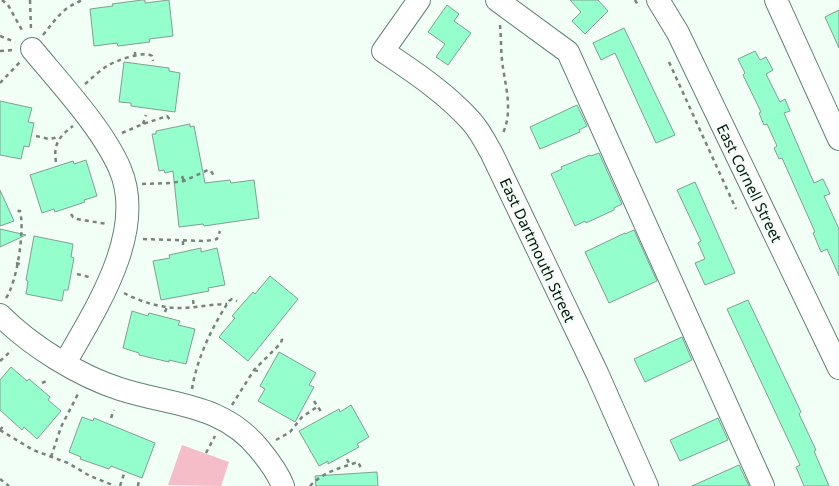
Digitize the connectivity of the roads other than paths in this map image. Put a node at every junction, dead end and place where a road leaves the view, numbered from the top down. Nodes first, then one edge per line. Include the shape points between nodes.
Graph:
1 (419, 0) edge
2 (776, 0) edge
3 (499, 2) edge
4 (651, 6) edge
5 (32, 49) road end
6 (839, 139) edge
7 (2, 307) edge
8 (65, 363) junction
9 (839, 368) edge
10 (283, 486) edge
11 (646, 486) edge
12 (763, 486) edge

1 - 11 street, East Dartmouth Street via 383,51 452,102 473,123 492,154 597,373
2 - 6 street
3 - 12 street via 568,52
4 - 9 street, East Cornell Street via 678,33
5 - 8 street via 107,144 126,188 125,231 114,270
7 - 8 street via 25,336
8 - 10 street via 120,389 189,406 225,419 243,432 262,453

